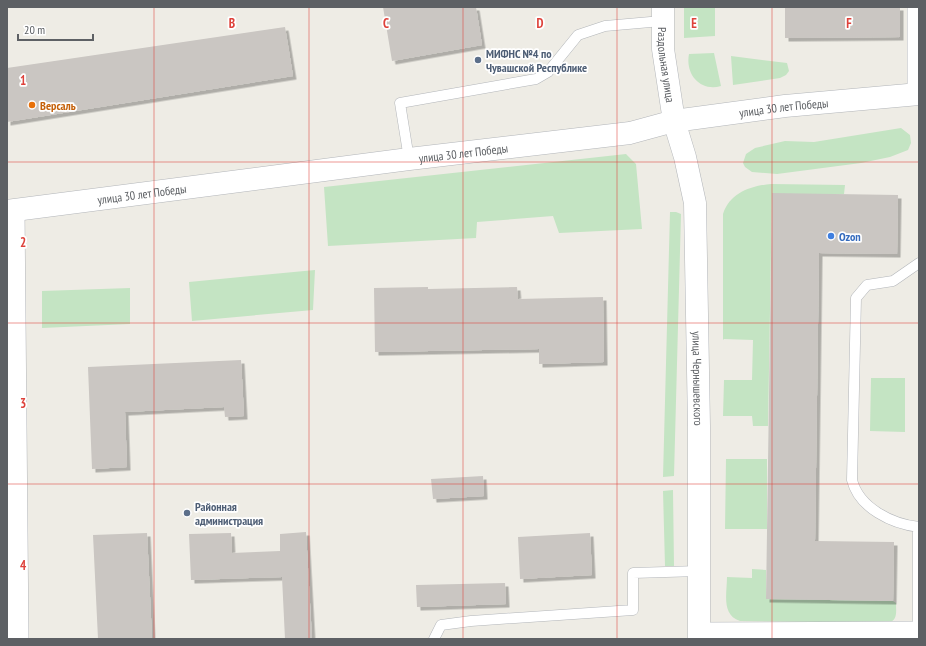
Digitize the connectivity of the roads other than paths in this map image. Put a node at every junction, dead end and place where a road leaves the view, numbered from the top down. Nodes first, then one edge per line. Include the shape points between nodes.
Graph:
1 (918, 7) edge
2 (662, 14) edge
3 (919, 94) edge
4 (674, 122) junction
5 (409, 159) junction
6 (11, 211) edge
7 (919, 263) edge
8 (918, 527) edge
9 (699, 571) junction
10 (918, 634) edge
11 (699, 636) edge
12 (18, 639) edge
13 (434, 639) edge

1 - 3 street
2 - 4 street, Раздольная улица
2 - 5 lane via 605,26 578,35 548,72 536,79 400,103
3 - 4 street, улица 30 лет Победы via 785,106
4 - 5 street, улица 30 лет Победы via 630,133
4 - 9 street, улица Чернышевского via 686,157 695,203
5 - 6 street, улица 30 лет Победы
6 - 12 street
7 - 8 lane via 893,281 867,285 856,298 852,480 856,491 869,506 897,523
8 - 10 lane
9 - 11 street, улица Чернышевского
9 - 13 lane via 633,573 633,610 441,625
10 - 11 street

